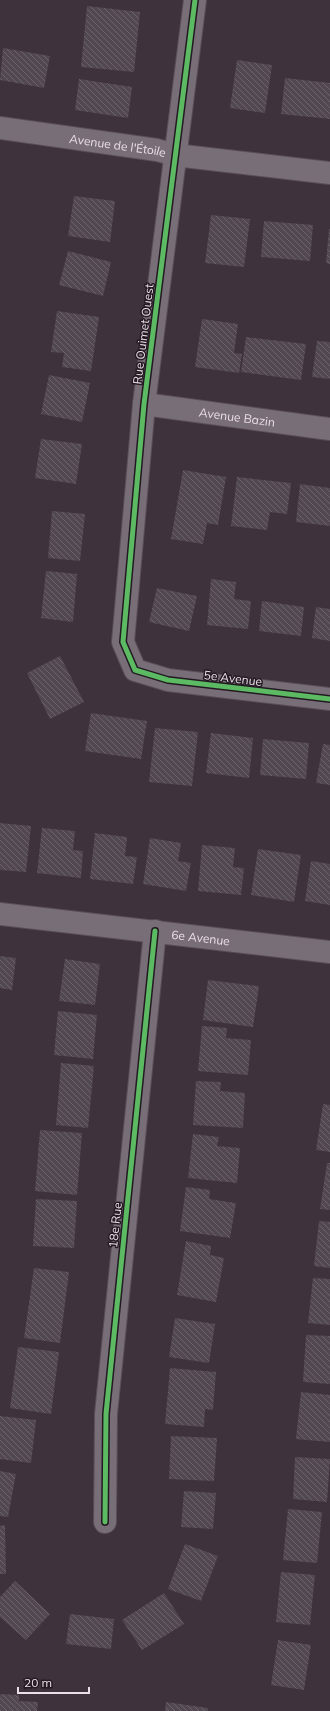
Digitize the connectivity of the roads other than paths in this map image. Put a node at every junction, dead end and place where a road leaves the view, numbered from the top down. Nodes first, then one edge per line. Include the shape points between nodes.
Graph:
1 (195, 0) edge
2 (0, 128) edge
3 (175, 155) junction
4 (330, 173) edge
5 (144, 404) junction
6 (330, 429) edge
7 (135, 670) joint
8 (330, 699) edge
9 (0, 914) edge
10 (155, 931) junction
11 (330, 952) edge
12 (105, 1522) dead end

1 - 3 street, Rue Ouimet Ouest
2 - 3 street, Avenue de l'Étoile via 157,150
3 - 4 street, Avenue de l'Étoile
3 - 5 street, Rue Ouimet Ouest
5 - 6 street, Avenue Bazin
5 - 7 street, Rue Ouimet Ouest via 123,642
7 - 8 street, 5e Avenue via 168,680
9 - 10 street, 6e Avenue
10 - 11 street, 6e Avenue
10 - 12 street, 18e Rue via 106,1414

